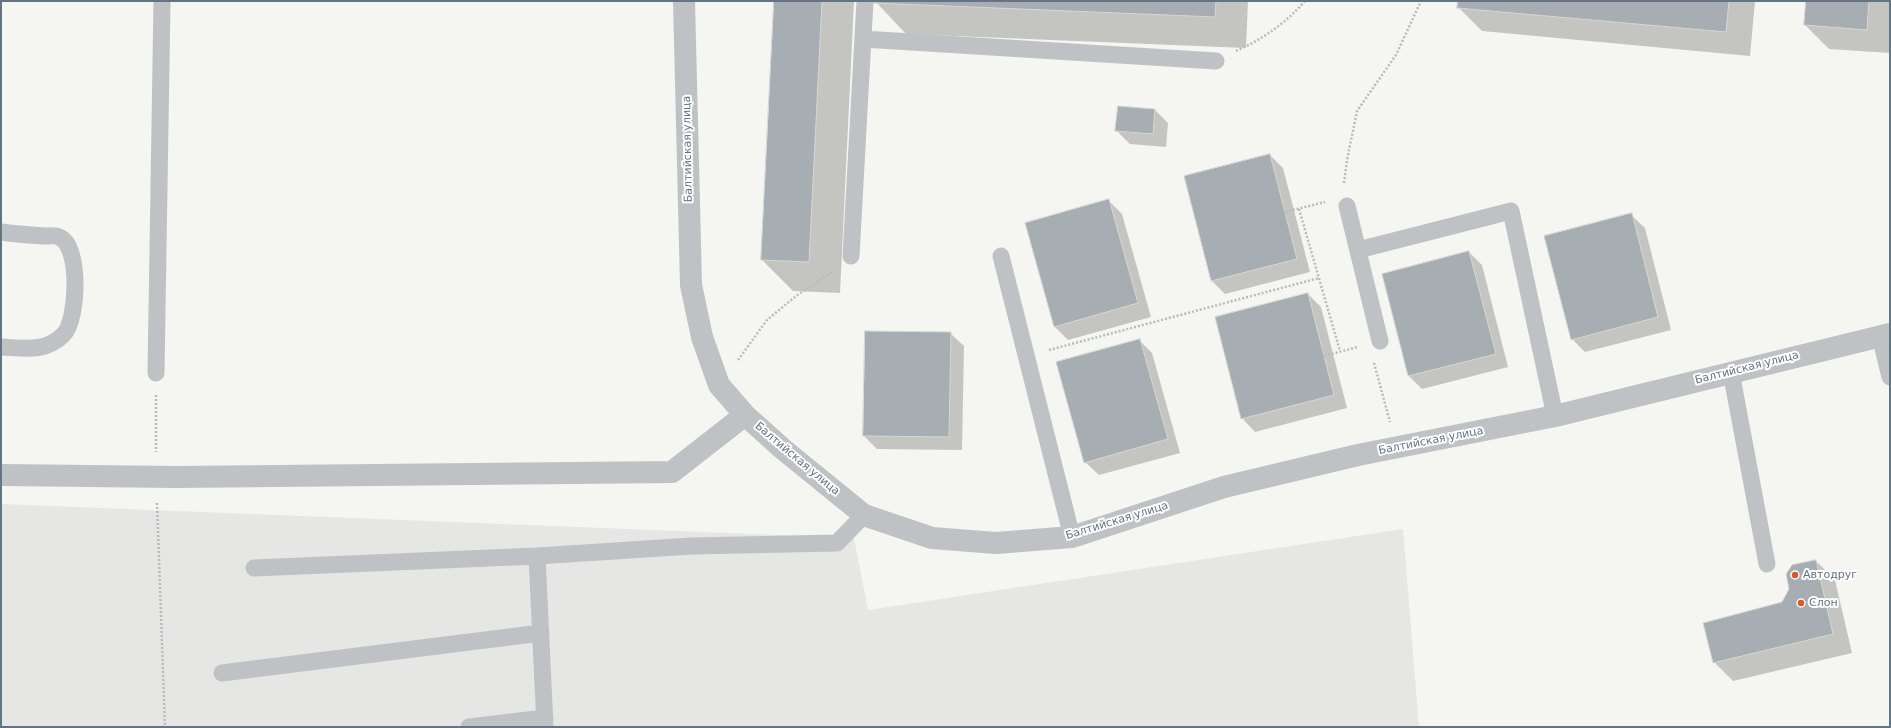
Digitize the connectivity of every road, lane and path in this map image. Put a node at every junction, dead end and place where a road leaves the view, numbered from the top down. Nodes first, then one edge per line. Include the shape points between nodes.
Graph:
1 (162, 1) edge
2 (684, 1) edge
3 (865, 1) edge
4 (1305, 1) edge
5 (1421, 1) edge
6 (863, 38) junction
7 (1216, 61) joint
8 (1346, 202) junction
9 (1299, 209) junction
10 (1285, 212) dead end
11 (1, 232) edge
12 (1358, 250) junction
13 (851, 256) joint
14 (1001, 256) dead end
15 (1319, 278) junction
16 (1885, 335) edge
17 (1374, 342) junction
18 (1, 347) edge
19 (1340, 351) junction
20 (1026, 356) junction
21 (1324, 356) dead end
22 (156, 372) joint
23 (1731, 372) junction
24 (1890, 377) edge
25 (719, 385) junction
26 (745, 415) junction
27 (1555, 416) junction
28 (1390, 424) dead end
29 (1, 475) edge
30 (156, 477) junction
31 (864, 515) junction
32 (1072, 537) junction
33 (537, 556) junction
34 (1767, 564) dead end
35 (254, 568) dead end
36 (540, 633) junction
37 (222, 673) dead end
38 (545, 723) edge
39 (165, 727) edge
40 (469, 727) edge

1 - 22 lane
2 - 25 street, Балтийская улица via 691,285 702,337
3 - 6 lane
4 - 7 path via 1270,33
5 - 8 path via 1396,55 1357,111 1343,180
6 - 7 lane
6 - 13 lane
8 - 9 path
8 - 12 lane
9 - 10 path
9 - 15 path
11 - 18 lane via 59,237 68,244 72,254 75,282 73,315 65,333 38,349
12 - 17 lane
12 - 27 lane via 1511,211
13 - 25 path via 767,320
14 - 20 lane
15 - 19 path
15 - 20 path
16 - 23 street, Балтийская улица
16 - 24 lane
17 - 19 path
17 - 28 path
19 - 21 path
20 - 32 lane
22 - 30 path
23 - 27 street, Балтийская улица
23 - 34 lane
25 - 26 street, Балтийская улица
26 - 30 street via 672,472
26 - 31 street, Балтийская улица
27 - 32 street, Балтийская улица via 1358,455 1224,487
29 - 30 street
30 - 39 path
31 - 32 street, Балтийская улица via 932,538 996,543
31 - 33 lane via 837,543 692,546
33 - 35 lane
33 - 36 lane
36 - 37 lane
36 - 38 lane
38 - 40 lane

